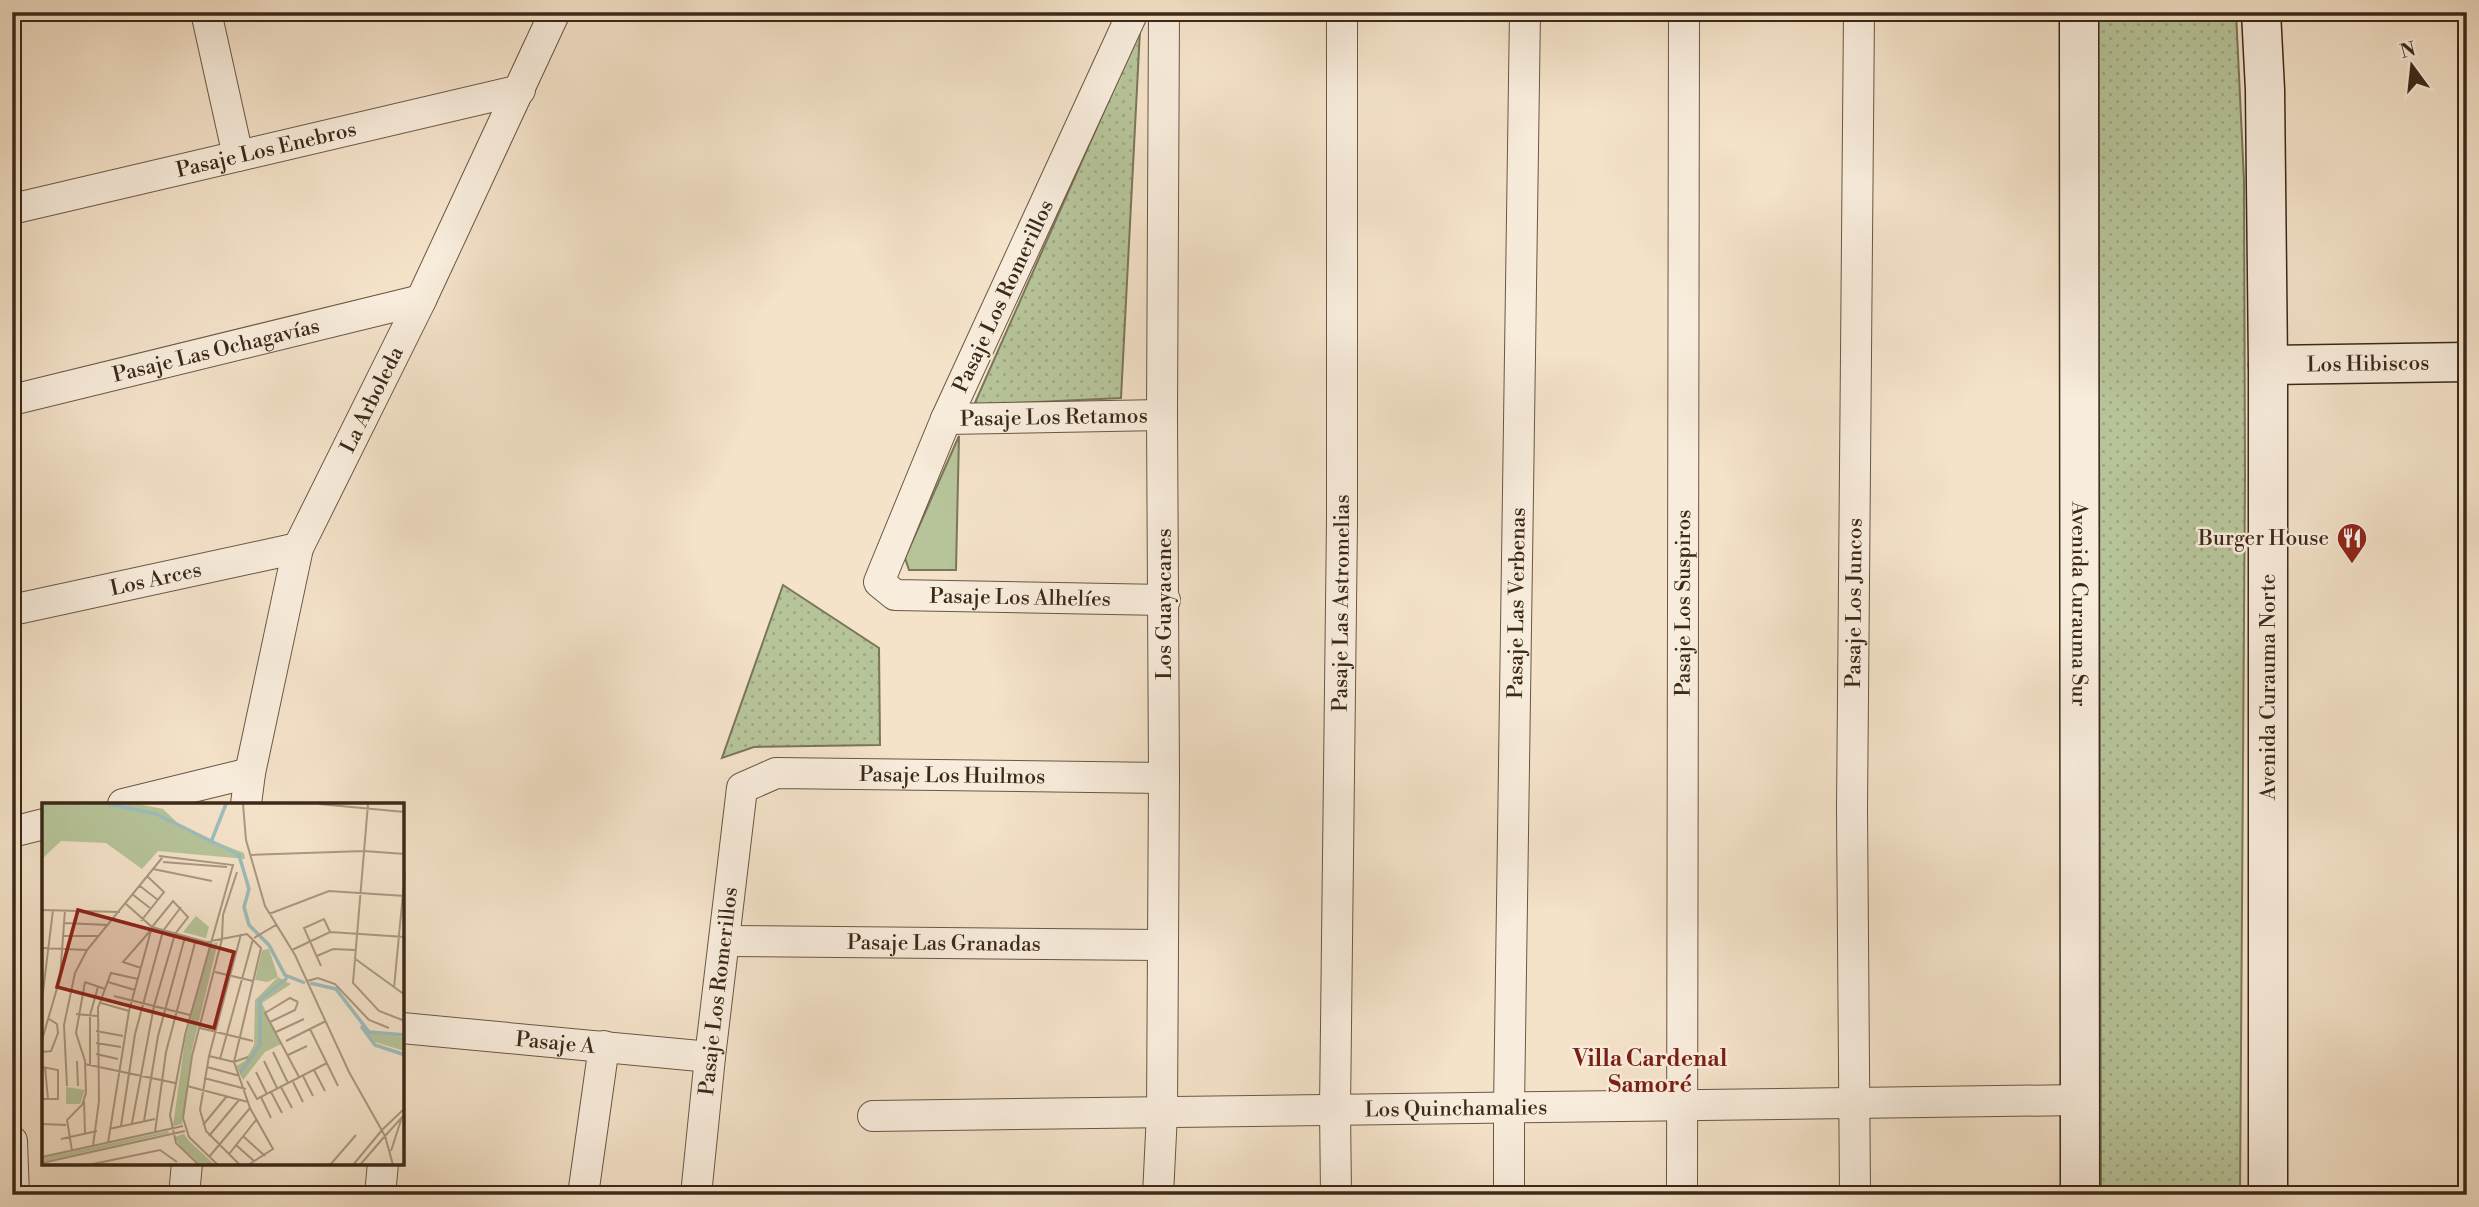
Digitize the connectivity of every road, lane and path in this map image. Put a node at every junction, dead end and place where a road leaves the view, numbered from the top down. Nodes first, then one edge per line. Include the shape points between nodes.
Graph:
1 (206, 12) edge
2 (555, 12) edge
3 (1133, 12) edge
4 (1164, 12) edge
5 (1342, 12) edge
6 (1525, 12) edge
7 (1684, 12) edge
8 (1859, 12) edge
9 (2079, 12) edge
10 (2261, 12) edge
11 (520, 90) junction
12 (238, 156) junction
13 (12, 209) edge
14 (421, 300) junction
15 (2467, 362) edge
16 (2268, 365) junction
17 (12, 400) edge
18 (1162, 415) junction
19 (946, 419) junction
20 (298, 548) junction
21 (879, 582) joint
22 (1165, 600) junction
23 (12, 610) edge
24 (250, 773) junction
25 (1164, 778) junction
26 (742, 788) joint
27 (127, 803) edge
28 (246, 803) edge
29 (42, 824) edge
30 (12, 832) edge
31 (725, 941) junction
32 (1162, 945) junction
33 (404, 1028) edge
34 (604, 1046) junction
35 (710, 1057) junction
36 (2080, 1100) junction
37 (1854, 1102) junction
38 (1682, 1105) junction
39 (1509, 1108) junction
40 (1335, 1110) junction
41 (1162, 1113) junction
42 (873, 1116) dead end
43 (12, 1141) edge
44 (187, 1165) edge
45 (383, 1165) edge
46 (14, 1195) edge
47 (184, 1195) edge
48 (380, 1195) edge
49 (583, 1195) edge
50 (696, 1195) edge
51 (1158, 1195) edge
52 (1336, 1195) edge
53 (1510, 1195) edge
54 (1682, 1195) edge
55 (1855, 1195) edge
56 (2080, 1195) edge
57 (2268, 1195) edge

1 - 12 street
2 - 11 street, La Arboleda
3 - 19 street, Pasaje Los Romerillos
4 - 18 street, Los Guayacanes
5 - 40 street, Pasaje Las Astromelias
6 - 39 street, Pasaje Las Verbenas
7 - 38 street, Pasaje Los Suspiros
8 - 37 street, Pasaje Los Juncos
9 - 36 street, Avenida Curauma Sur
10 - 16 street, Avenida Curauma Norte
11 - 12 street, Pasaje Los Enebros
11 - 14 street, La Arboleda
12 - 13 street, Pasaje Los Enebros
14 - 17 street, Pasaje Las Ochagavías
14 - 20 street, La Arboleda
15 - 16 street, Los Hibiscos
16 - 57 street, Avenida Curauma Norte
18 - 19 street, Pasaje Los Retamos
18 - 22 street, Los Guayacanes
19 - 21 street, Pasaje Los Romerillos
20 - 23 street, Los Arces
20 - 24 street, La Arboleda
21 - 22 street, Pasaje Los Alhelíes via 895,595
22 - 25 street, Los Guayacanes
24 - 27 street
24 - 28 street, La Arboleda
25 - 26 street, Pasaje Los Huilmos via 776,773
25 - 32 street, Los Guayacanes
26 - 31 street, Pasaje Los Romerillos
29 - 30 street
31 - 32 street, Pasaje Las Granadas
31 - 35 street, Pasaje Los Romerillos
32 - 41 street, Los Guayacanes
33 - 34 street, Pasaje A
34 - 35 street, Pasaje A
34 - 49 street
35 - 50 street, Pasaje Los Romerillos
36 - 37 street, Los Quinchamalies
36 - 56 street, Avenida Curauma Sur
37 - 38 street, Los Quinchamalies
37 - 55 street, Pasaje Los Juncos
38 - 39 street, Los Quinchamalies
38 - 54 street, Pasaje Los Suspiros
39 - 40 street, Los Quinchamalies
39 - 53 street, Pasaje Las Verbenas
40 - 41 street, Los Quinchamalies
40 - 52 street, Pasaje Las Astromelias
41 - 42 street, Los Quinchamalies
41 - 51 street, Los Guayacanes
43 - 46 street
44 - 47 street
45 - 48 street

